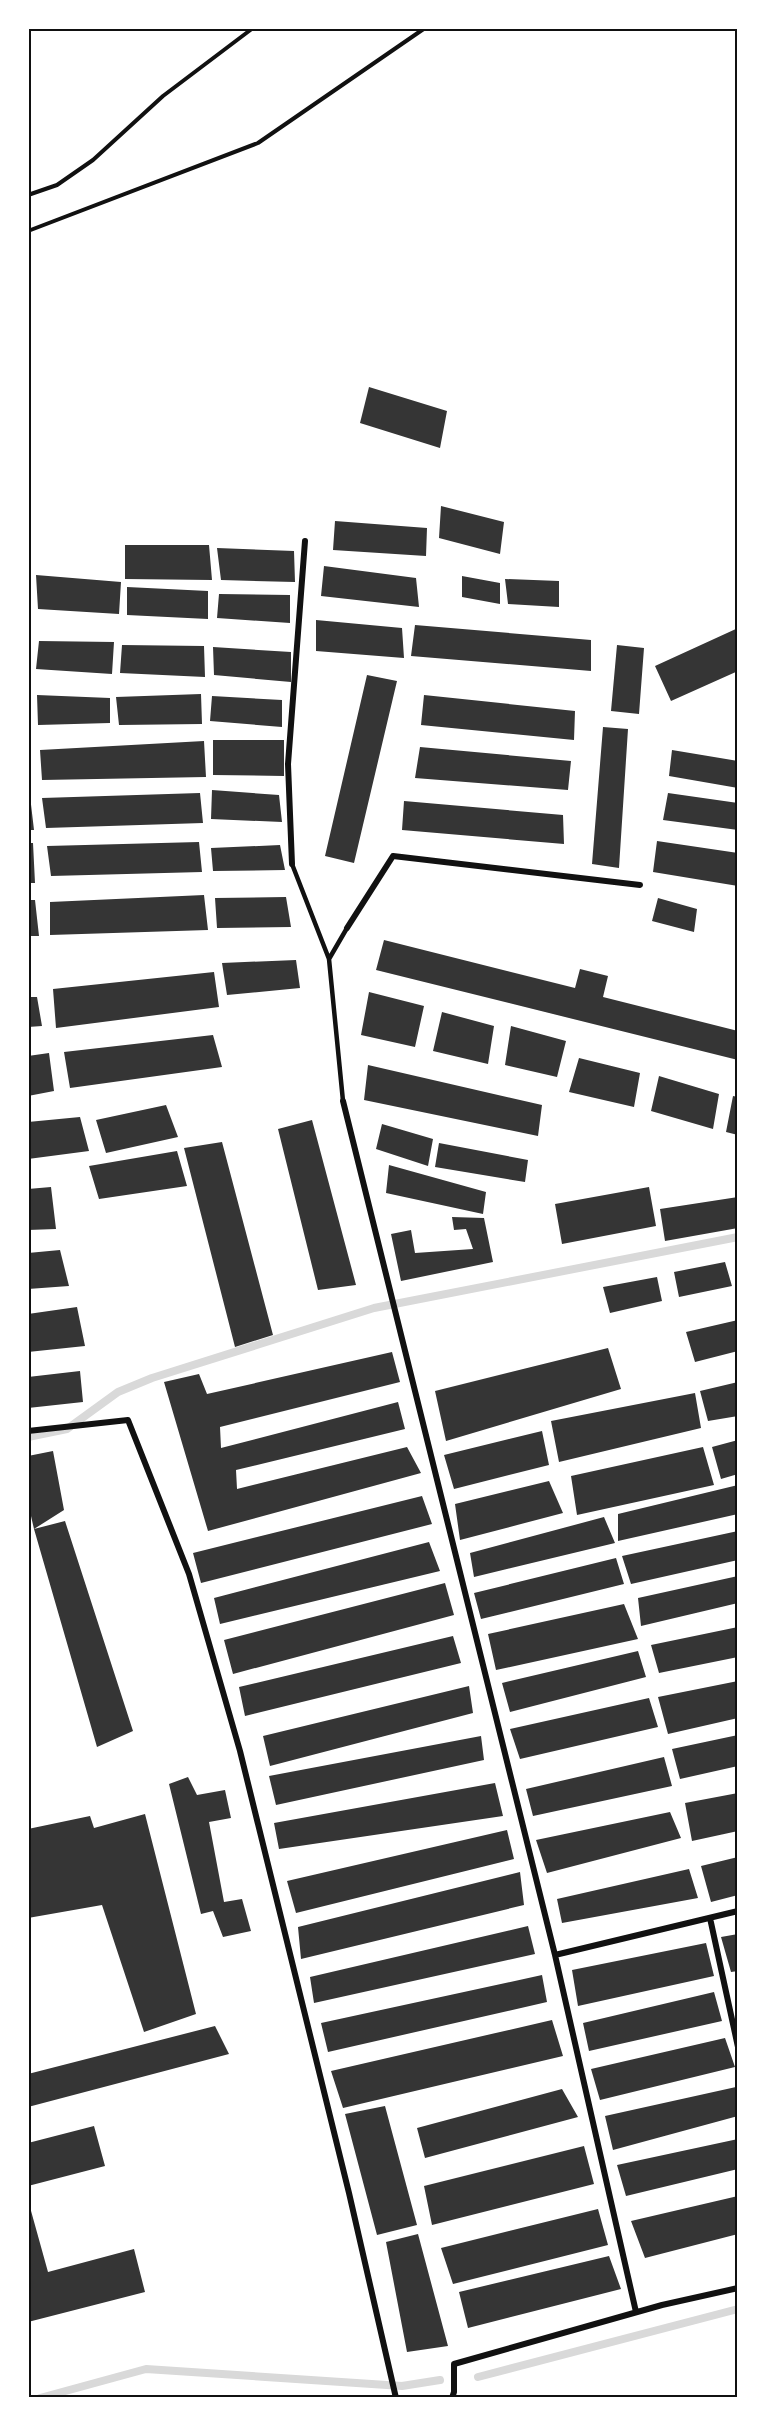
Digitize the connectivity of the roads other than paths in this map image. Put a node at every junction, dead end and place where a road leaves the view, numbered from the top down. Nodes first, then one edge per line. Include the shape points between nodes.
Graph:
1 (305, 541) dead end
2 (292, 864) joint
3 (639, 885) dead end
4 (347, 928) joint
5 (329, 959) junction
6 (343, 1101) joint
7 (28, 1431) edge
8 (738, 1911) edge
9 (710, 1918) junction
10 (555, 1955) junction
11 (738, 2047) edge
12 (738, 2288) edge
13 (636, 2312) junction
14 (396, 2397) edge
15 (452, 2397) edge

1 - 2 street via 288,764
2 - 5 lane
3 - 4 street via 393,856
4 - 5 lane
5 - 6 lane
6 - 10 street
7 - 14 street via 128,1420 189,1574 240,1750
8 - 9 street
9 - 10 street
9 - 11 street
10 - 13 street
12 - 13 street
13 - 15 street via 454,2364

